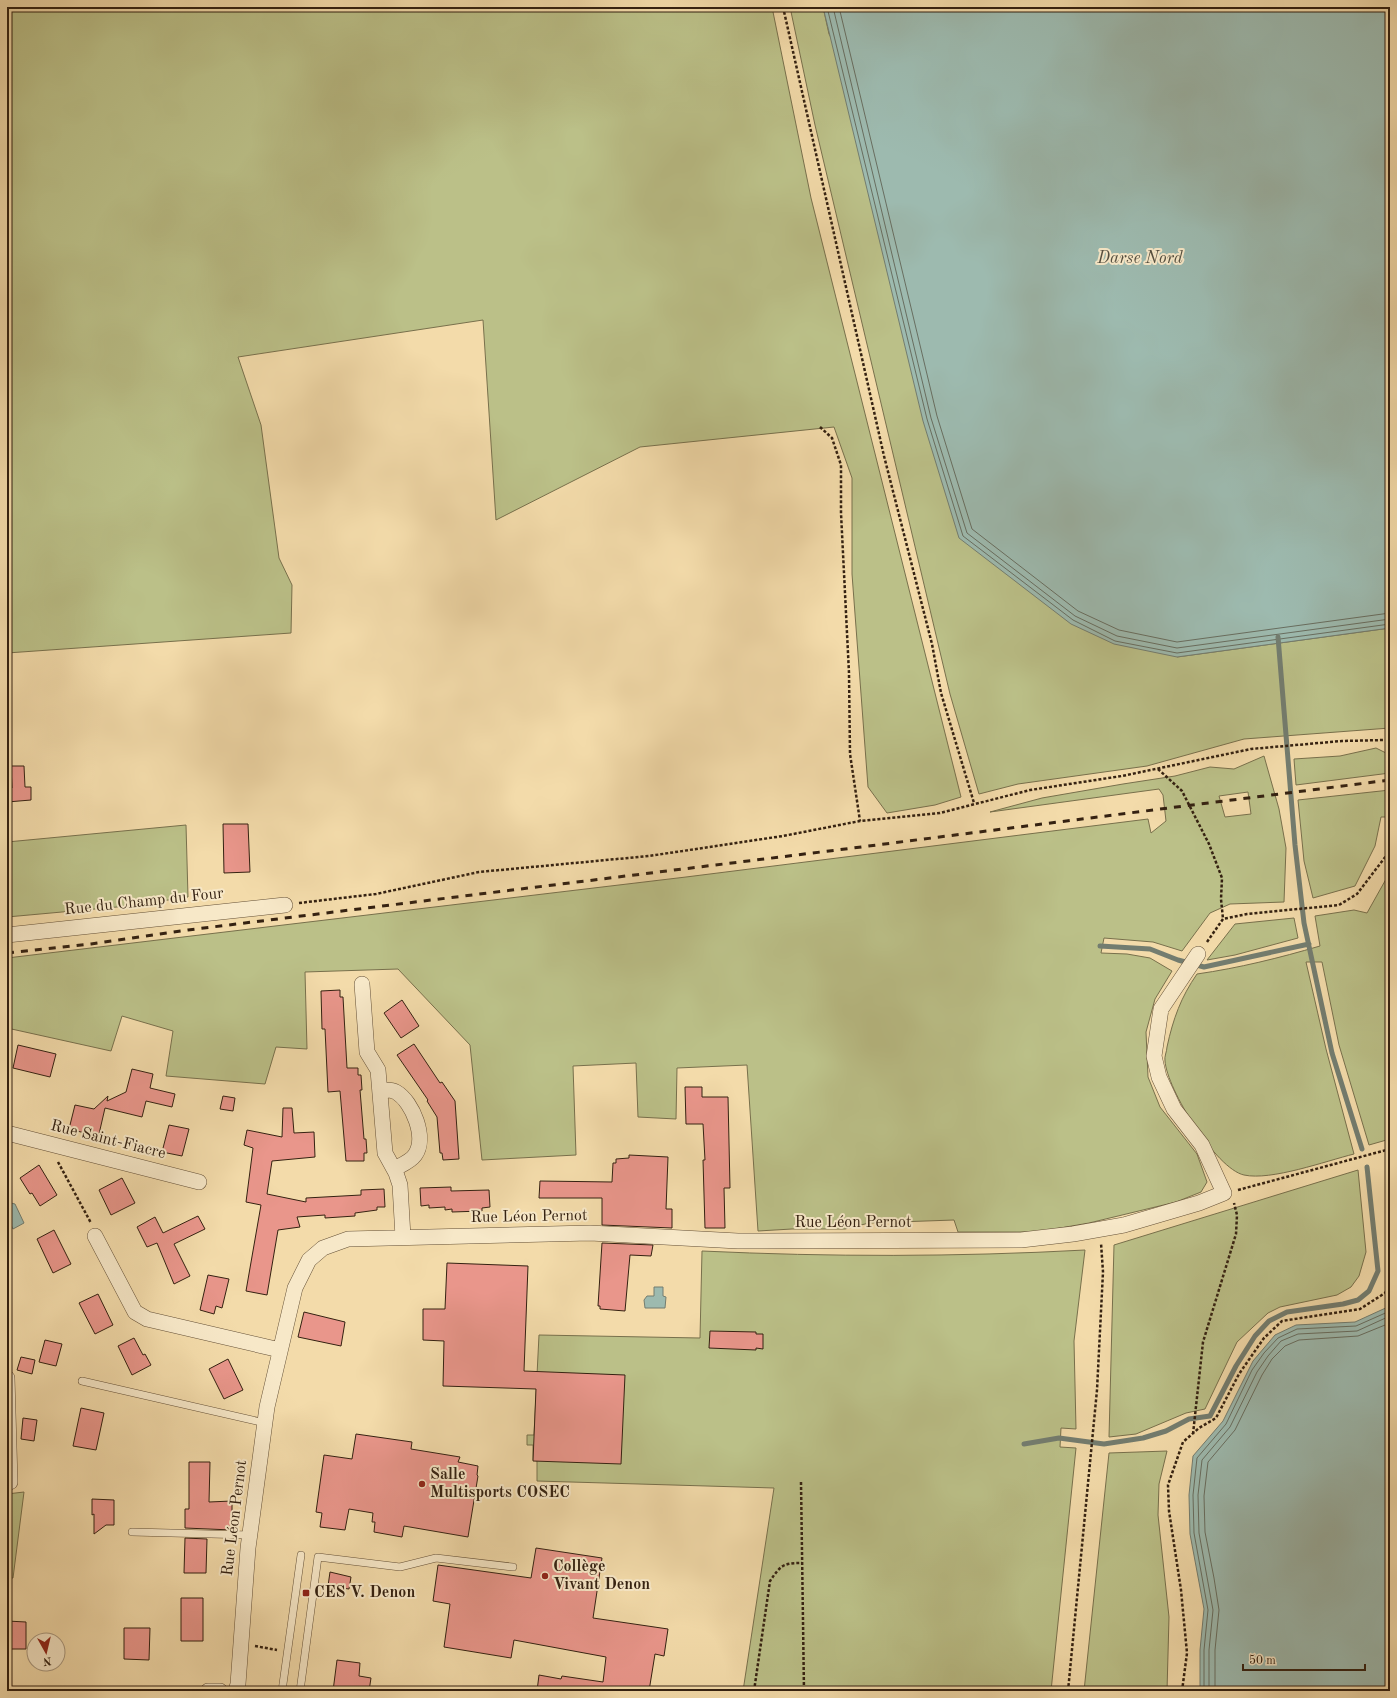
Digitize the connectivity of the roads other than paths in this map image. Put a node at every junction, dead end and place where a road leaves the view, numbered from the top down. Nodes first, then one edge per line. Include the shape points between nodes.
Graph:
1 (285, 905) road end
2 (7, 935) edge
3 (1198, 954) road end
4 (362, 984) dead end
5 (381, 1090) junction
6 (7, 1132) edge
7 (394, 1169) junction
8 (199, 1182) dead end
9 (95, 1236) road end
10 (403, 1237) junction
11 (280, 1350) junction
12 (7, 1378) edge
13 (82, 1381) dead end
14 (265, 1423) junction
15 (7, 1482) edge
16 (132, 1532) dead end
17 (250, 1535) junction
18 (301, 1555) dead end
19 (513, 1567) dead end
20 (208, 1691) edge
21 (220, 1691) edge
22 (236, 1691) edge
23 (282, 1691) edge
24 (300, 1691) edge

1 - 2 street, Rue du Champ du Four
3 - 10 street, Rue Léon Pernot via 1161,1009 1154,1056 1159,1077 1174,1109 1202,1145 1228,1192 1199,1203 1124,1225 1065,1235 1006,1240 738,1241 590,1233
4 - 5 street via 367,1052 378,1070
5 - 7 street via 385,1153
5 - 7 street via 396,1092 404,1098 413,1110 417,1122 418,1150 407,1162
6 - 8 street, Rue Saint-Fiacre
7 - 10 street via 400,1185
9 - 11 street via 135,1312 147,1319
10 - 11 street, Rue Léon Pernot via 348,1239 323,1248 309,1260 295,1288
11 - 14 street, Rue Léon Pernot
12 - 15 street via 10,1482
13 - 14 lane
14 - 17 street, Rue Léon Pernot
16 - 17 lane
17 - 22 street, Rue Léon Pernot
18 - 23 lane
19 - 24 lane via 436,1558 400,1567 318,1557
20 - 21 street

